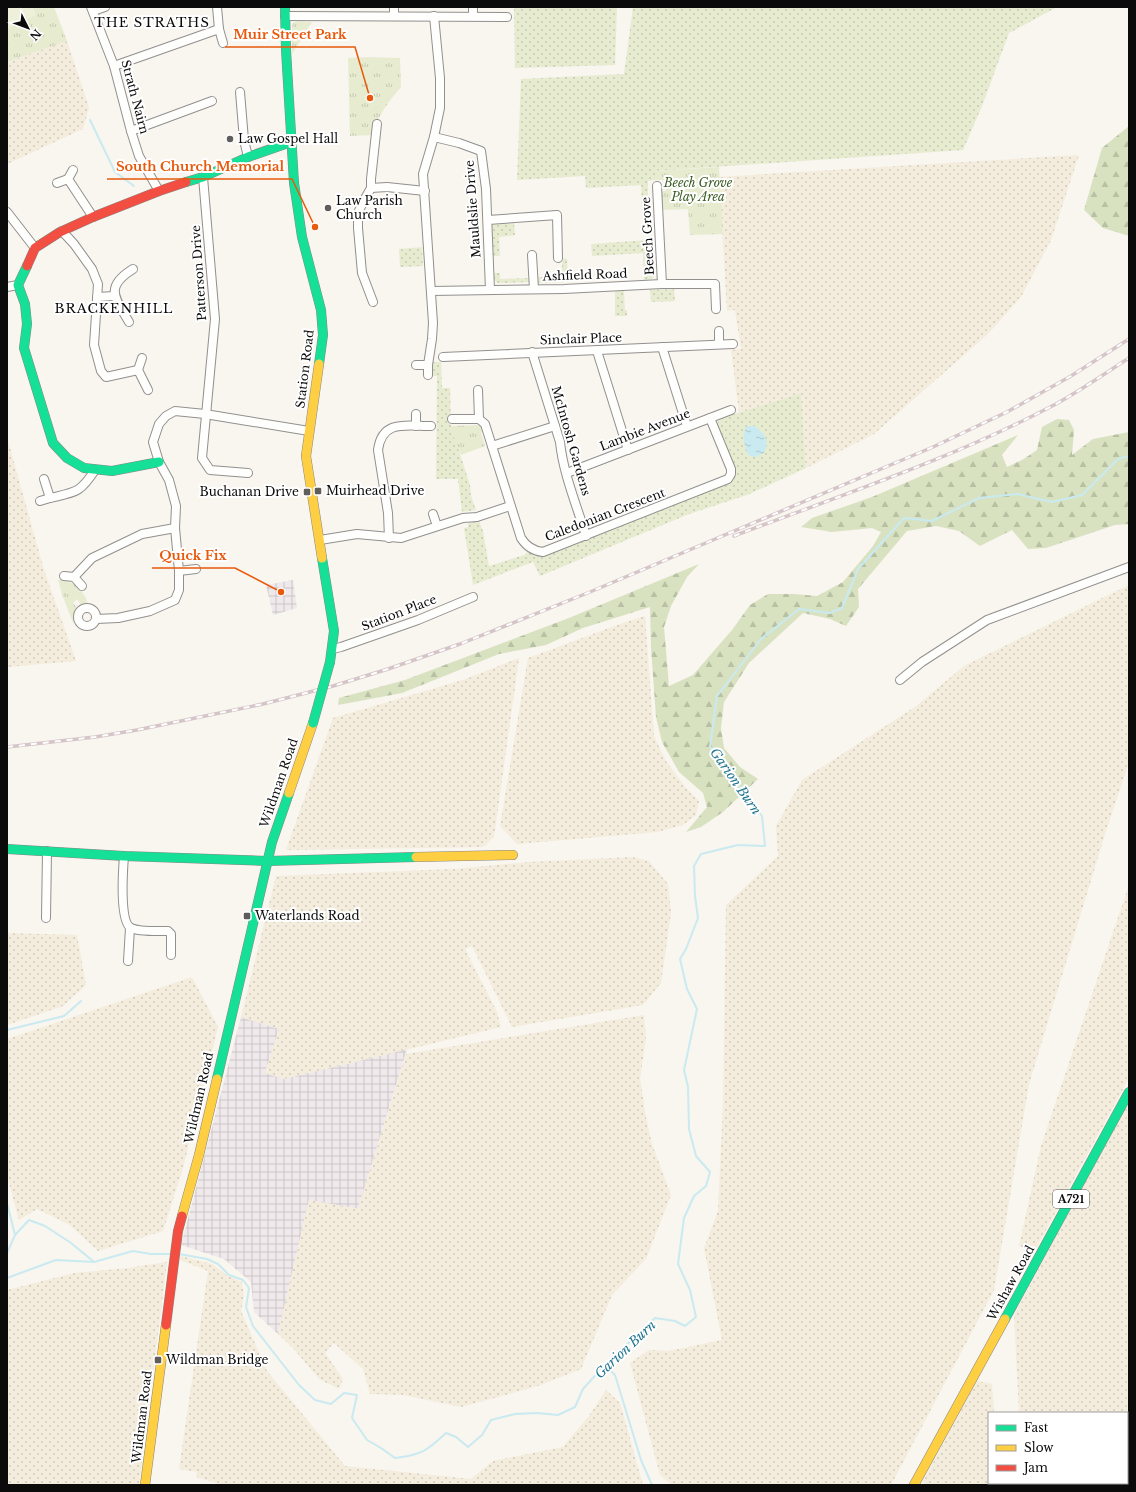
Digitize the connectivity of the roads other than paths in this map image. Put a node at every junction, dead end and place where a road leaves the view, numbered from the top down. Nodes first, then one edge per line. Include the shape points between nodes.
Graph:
1 (106, 7) edge
2 (217, 7) edge
3 (394, 7) edge
4 (474, 7) edge
5 (92, 9) edge
6 (285, 11) edge
7 (394, 16) junction
8 (434, 16) junction
9 (473, 16) junction
10 (507, 17) dead end
11 (219, 29) junction
12 (224, 43) dead end
13 (114, 66) junction
14 (240, 92) dead end
15 (212, 101) dead end
16 (377, 124) dead end
17 (131, 131) junction
18 (434, 137) junction
19 (291, 142) junction
20 (248, 157) junction
21 (73, 170) dead end
22 (203, 177) junction
23 (68, 179) junction
24 (57, 183) dead end
25 (657, 186) dead end
26 (371, 188) junction
27 (425, 191) junction
28 (159, 192) junction
29 (7, 212) edge
30 (93, 217) junction
31 (488, 220) junction
32 (62, 231) junction
33 (35, 248) junction
34 (532, 255) dead end
35 (558, 258) dead end
36 (133, 269) dead end
37 (662, 284) junction
38 (18, 285) junction
39 (7, 287) edge
40 (534, 289) junction
41 (490, 290) junction
42 (431, 291) junction
43 (114, 296) junction
44 (97, 297) junction
45 (373, 302) dead end
46 (716, 309) dead end
47 (129, 322) dead end
48 (718, 331) dead end
49 (719, 344) junction
50 (733, 344) dead end
51 (662, 348) junction
52 (597, 351) junction
53 (532, 352) junction
54 (443, 357) dead end
55 (142, 358) dead end
56 (416, 365) dead end
57 (428, 365) junction
58 (138, 370) junction
59 (428, 376) dead end
60 (148, 390) dead end
61 (478, 390) dead end
62 (731, 410) dead end
63 (206, 414) junction
64 (416, 414) dead end
65 (710, 418) junction
66 (452, 419) dead end
67 (479, 419) junction
68 (416, 426) junction
69 (431, 426) dead end
70 (555, 426) junction
71 (686, 426) junction
72 (308, 431) junction
73 (492, 446) junction
74 (628, 450) junction
75 (159, 462) junction
76 (95, 470) junction
77 (248, 473) dead end
78 (567, 473) junction
79 (44, 479) dead end
80 (50, 498) junction
81 (40, 501) dead end
82 (510, 506) junction
83 (433, 514) dead end
84 (437, 526) junction
85 (175, 528) junction
86 (586, 536) junction
87 (389, 538) junction
88 (320, 540) junction
89 (1129, 567) edge
90 (196, 569) dead end
91 (180, 571) junction
92 (64, 576) dead end
93 (74, 576) junction
94 (82, 586) dead end
95 (473, 596) dead end
96 (96, 619) dead end
97 (333, 649) junction
98 (330, 662) joint
99 (900, 680) dead end
100 (7, 849) edge
101 (47, 851) junction
102 (513, 855) dead end
103 (124, 856) junction
104 (267, 860) junction
105 (46, 918) dead end
106 (130, 928) junction
107 (171, 955) dead end
108 (128, 961) dead end
109 (1129, 1092) edge
110 (145, 1485) edge
111 (914, 1485) edge

1 - 5 street
2 - 11 street
3 - 7 street
4 - 9 street
5 - 13 street, Strath Nairn
6 - 7 street
6 - 19 main road, Station Road
7 - 8 street
8 - 9 street
8 - 18 street via 440,108
9 - 10 street
11 - 12 street
11 - 13 street
13 - 17 street, Strath Nairn
14 - 20 street
15 - 17 street
16 - 26 street
17 - 28 street, Strath Nairn via 139,156
18 - 27 street via 423,174
18 - 31 street, Mauldslie Drive via 481,151
19 - 20 main road
19 - 72 main road, Station Road via 302,237 323,321
20 - 22 main road
21 - 23 street
22 - 28 main road
22 - 63 street, Patterson Drive via 215,320
23 - 24 street
23 - 30 street
25 - 37 street, Beech Grove
26 - 27 street
26 - 45 street via 358,213 358,228 362,273
27 - 42 street
28 - 30 main road
29 - 33 street
30 - 32 main road
31 - 35 street via 558,216
31 - 41 street, Mauldslie Drive
32 - 33 main road
32 - 44 street via 92,269 98,284
33 - 38 main road
34 - 40 street
36 - 43 street via 123,275 114,287
37 - 40 street, Ashfield Road
37 - 46 street, Ashfield Road via 715,284
38 - 39 street
38 - 76 main road via 25,304 27,324 24,348 53,443 67,458 84,468
40 - 41 street, Ashfield Road
41 - 42 street, Ashfield Road
42 - 57 street via 432,333
43 - 44 street
43 - 47 street
44 - 58 street via 94,345 101,371 106,377
48 - 49 street
49 - 50 street, Sinclair Place
49 - 51 street, Sinclair Place
51 - 52 street, Sinclair Place
51 - 71 street
52 - 53 street, Sinclair Place
52 - 74 street
53 - 54 street, Sinclair Place
53 - 70 street, McIntosh Gardens
55 - 58 street
56 - 57 street
57 - 59 street
58 - 60 street
61 - 67 street, Caledonian Crescent
62 - 65 street, Lambie Avenue
63 - 72 street
63 - 75 street via 175,411 166,416 159,424 153,442
63 - 77 street, Patterson Drive via 202,458 210,470
64 - 68 street
65 - 71 street, Lambie Avenue
65 - 86 street, Caledonian Crescent via 731,469 732,474 728,479
66 - 67 street
67 - 73 street, Caledonian Crescent via 485,424
68 - 69 street
68 - 87 street via 388,429 379,443
70 - 73 street
70 - 78 street, McIntosh Gardens
71 - 74 street, Lambie Avenue
72 - 88 main road, Station Road via 307,468
73 - 82 street, Caledonian Crescent
74 - 78 street, Lambie Avenue
75 - 76 main road via 112,471
75 - 85 street via 169,480 176,506
76 - 80 street via 86,485 74,493
78 - 86 street, McIntosh Gardens
79 - 80 street
80 - 81 street
82 - 84 street
82 - 86 street, Caledonian Crescent via 521,538 533,549 543,552
83 - 84 street
84 - 87 street via 401,538
85 - 91 street
85 - 93 street via 142,534 92,558
87 - 88 street via 356,534
88 - 97 main road, Station Road via 334,631
89 - 99 street via 987,620 922,662
90 - 91 street
91 - 96 street via 179,590 175,600 150,611 118,618
92 - 93 street
93 - 94 street
95 - 97 street, Station Place via 418,620
97 - 98 main road, Station Road
98 - 104 main road, Wildman Road, bridge via 313,723
100 - 101 main road
101 - 103 main road
101 - 105 street
102 - 104 main road
103 - 104 main road
103 - 106 street via 122,890 126,924
104 - 110 main road, Wildman Road via 178,1231
106 - 107 street via 168,931 171,934
106 - 108 street
109 - 111 main road, Wishaw Road / A721

